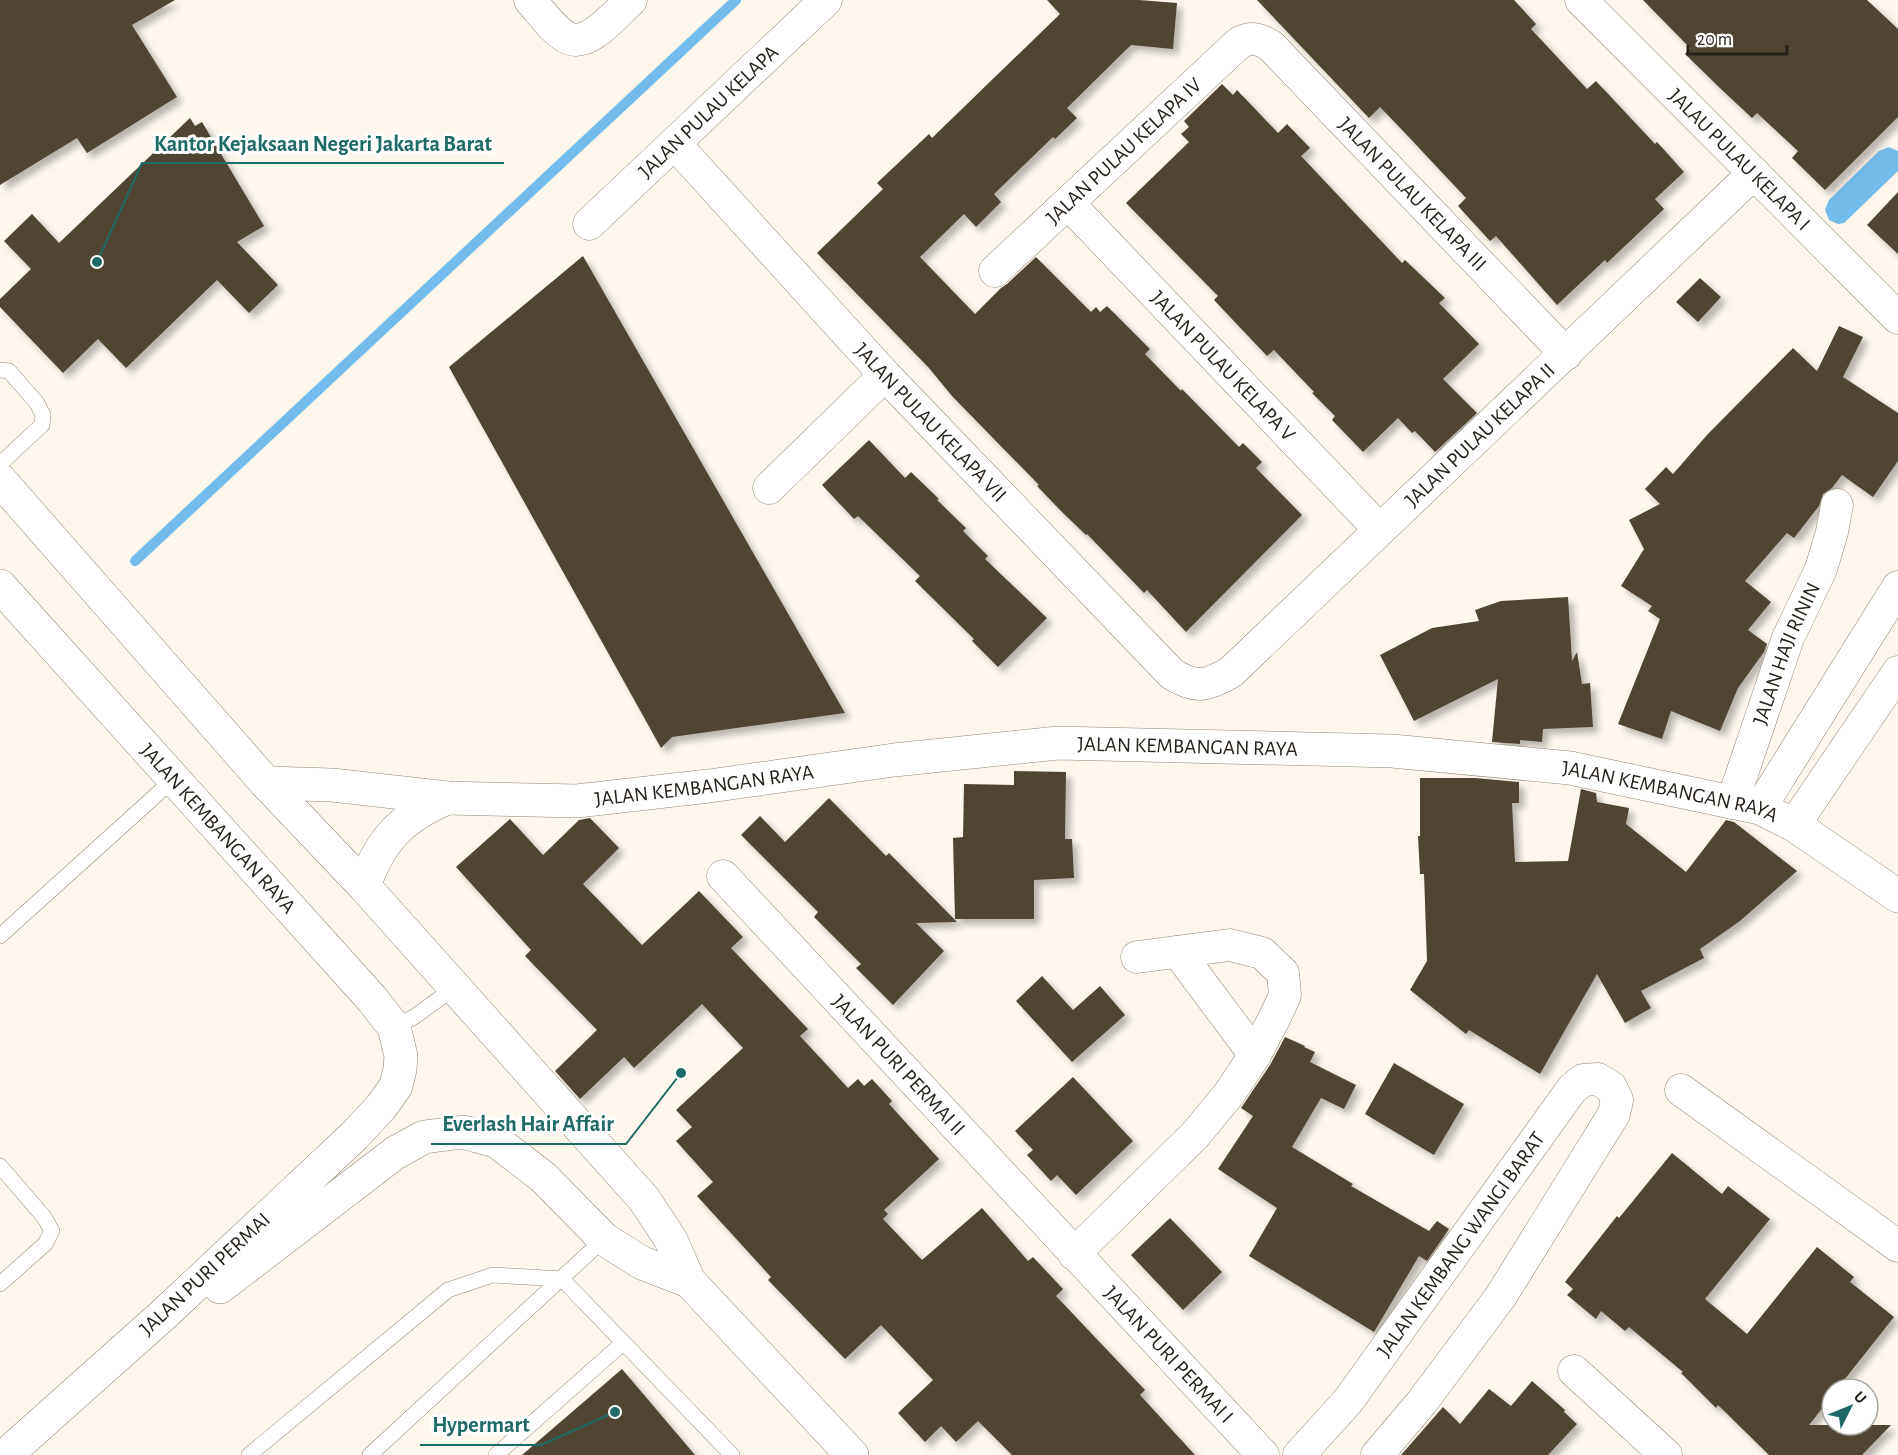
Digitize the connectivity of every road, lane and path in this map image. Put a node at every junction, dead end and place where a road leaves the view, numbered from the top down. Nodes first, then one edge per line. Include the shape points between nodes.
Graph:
1 (530, 0) edge
2 (631, 0) edge
3 (826, 0) edge
4 (1581, 0) edge
5 (1255, 39) joint
6 (675, 144) junction
7 (1754, 173) junction
8 (1068, 203) junction
9 (589, 224) dead end
10 (995, 271) dead end
11 (1898, 318) edge
12 (1566, 354) junction
13 (0, 370) edge
14 (885, 375) junction
15 (0, 464) edge
16 (0, 480) edge
17 (769, 488) dead end
18 (1837, 505) dead end
19 (1379, 529) junction
20 (0, 586) edge
21 (1898, 587) edge
22 (1898, 672) edge
23 (1198, 685) joint
24 (174, 779) junction
25 (266, 783) junction
26 (447, 798) junction
27 (1746, 806) junction
28 (1794, 825) junction
29 (723, 876) dead end
30 (364, 886) junction
31 (1898, 896) edge
32 (0, 936) edge
33 (1178, 952) junction
34 (1137, 957) dead end
35 (454, 988) junction
36 (394, 1027) junction
37 (1255, 1055) junction
38 (396, 1086) joint
39 (1681, 1090) dead end
40 (0, 1166) edge
41 (604, 1239) junction
42 (1898, 1246) edge
43 (1074, 1254) junction
44 (562, 1279) junction
45 (689, 1281) junction
46 (0, 1284) edge
47 (163, 1315) junction
48 (623, 1343) junction
49 (1574, 1371) dead end
50 (6, 1455) edge
51 (249, 1455) edge
52 (370, 1455) edge
53 (496, 1455) edge
54 (732, 1455) edge
55 (852, 1455) edge
56 (1263, 1455) edge
57 (1299, 1455) edge
58 (1377, 1455) edge
59 (1666, 1455) edge

1 - 2 street via 566,37 574,40 591,37
3 - 6 street, JALAN PULAU KELAPA
4 - 7 street, JALAU PULAU KELAPA I
5 - 8 street, JALAN PULAU KELAPA IV via 1239,43
5 - 12 street, JALAN PULAU KELAPA III via 1271,46
6 - 9 street, JALAN PULAU KELAPA
6 - 14 street, JALAN PULAU KELAPA VII
7 - 11 street, JALAU PULAU KELAPA I
7 - 12 street, JALAN PULAU KELAPA II
8 - 10 street, JALAN PULAU KELAPA IV
8 - 19 street, JALAN PULAU KELAPA V
12 - 19 street, JALAN PULAU KELAPA II
13 - 15 lane via 9,371 43,415 42,425
14 - 17 street
14 - 23 street, JALAN PULAU KELAPA VII via 1172,674
16 - 25 main road
18 - 27 street, JALAN HAJI RININ via 1821,569 1788,638
19 - 23 street, JALAN PULAU KELAPA II via 1231,672 1215,682
20 - 24 main road, JALAN KEMBANGAN RAYA
21 - 27 street
22 - 28 street
24 - 32 lane
24 - 36 main road, JALAN KEMBANGAN RAYA
25 - 26 main road, JALAN KEMBANGAN RAYA via 332,785
25 - 30 main road
26 - 27 main road, JALAN KEMBANGAN RAYA via 577,801 894,759 1058,744 1392,751 1570,768
26 - 30 main road, JALAN KEMBANGAN RAYA via 403,822 377,855
27 - 28 main road, JALAN KEMBANGAN RAYA
28 - 31 main road, JALAN KEMBANGAN RAYA
29 - 43 street, JALAN PURI PERMAI II
30 - 35 main road
33 - 34 street
33 - 37 street
33 - 37 street via 1230,945 1262,952 1283,973 1285,995
35 - 36 lane
35 - 45 main road via 644,1199 671,1240
36 - 38 main road, JALAN KEMBANGAN RAYA via 401,1056
37 - 43 street via 1195,1135
38 - 47 main road, JALAN PURI PERMAI via 356,1135
39 - 42 street
40 - 46 lane via 52,1230 45,1244
41 - 44 lane
41 - 45 main road via 642,1263
41 - 47 main road via 543,1177 496,1141 463,1132 424,1137 382,1161 204,1299
43 - 56 street, JALAN PURI PERMAI I
44 - 48 lane
44 - 51 lane via 493,1275 448,1290
44 - 52 lane
45 - 55 main road
47 - 50 main road, JALAN PURI PERMAI
48 - 53 lane
48 - 54 lane
49 - 59 street
57 - 58 street, JALAN KEMBANG WANGI BARAT via 1348,1401 1572,1089 1583,1080 1598,1079 1611,1087 1617,1100 1614,1114 1501,1296

